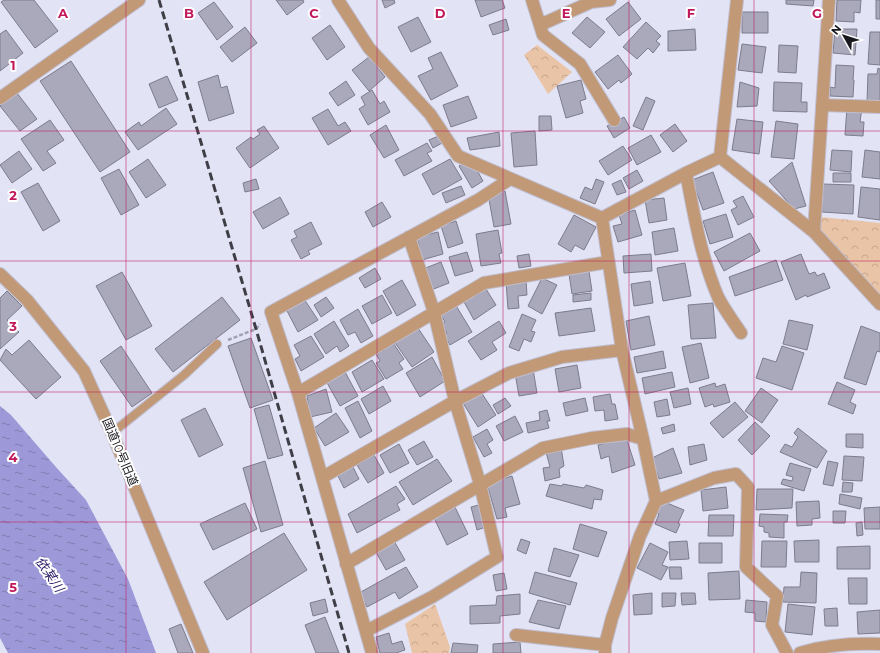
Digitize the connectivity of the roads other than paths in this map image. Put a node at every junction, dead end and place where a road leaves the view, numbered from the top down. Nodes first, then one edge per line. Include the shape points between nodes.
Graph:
1 (139, 0) edge
2 (338, 0) edge
3 (532, 0) edge
4 (610, 0) edge
5 (737, 0) edge
6 (830, 0) edge
7 (540, 25) junction
8 (0, 98) edge
9 (822, 105) junction
10 (880, 107) edge
11 (614, 120) dead end
12 (720, 157) junction
13 (686, 173) junction
14 (510, 179) junction
15 (602, 218) junction
16 (814, 232) junction
17 (409, 237) junction
18 (608, 262) junction
19 (0, 274) edge
20 (880, 304) edge
21 (434, 312) junction
22 (741, 333) dead end
23 (217, 344) road end
24 (622, 350) junction
25 (298, 393) junction
26 (455, 401) junction
27 (112, 433) junction
28 (643, 439) junction
29 (322, 477) junction
30 (480, 484) junction
31 (656, 501) junction
32 (346, 564) junction
33 (366, 631) junction
34 (516, 635) dead end
35 (880, 644) edge
36 (605, 649) edge
37 (203, 653) edge
38 (372, 653) edge
39 (787, 653) edge
40 (800, 653) edge

1 - 8 street
2 - 14 street via 369,48 430,114 458,156
3 - 7 street
4 - 7 street via 591,2
5 - 12 street
6 - 9 street
7 - 11 street via 543,35 580,64
9 - 10 street
9 - 16 street
12 - 13 street
12 - 16 street
13 - 15 street
13 - 22 street via 696,228 706,264 719,298
14 - 15 street
14 - 17 street via 478,200
15 - 18 street
16 - 20 street
17 - 21 street
17 - 25 street via 272,312
18 - 21 street via 484,283
18 - 24 street
19 - 27 street, 国道10号旧道 via 27,300 84,371
21 - 25 street
21 - 26 street
23 - 27 lane via 184,375
24 - 26 street via 562,357 509,374
24 - 28 street
25 - 29 street
26 - 29 street
26 - 30 street
27 - 37 street, 国道10号旧道
28 - 30 street via 627,434 543,448
28 - 31 street
29 - 32 street
30 - 32 street
30 - 33 street via 497,557 432,597
31 - 36 street via 640,536 614,612
31 - 39 street via 714,478 736,474 748,487 746,567 777,596 772,625
32 - 33 street
33 - 38 street
34 - 36 street
35 - 40 street via 815,648

